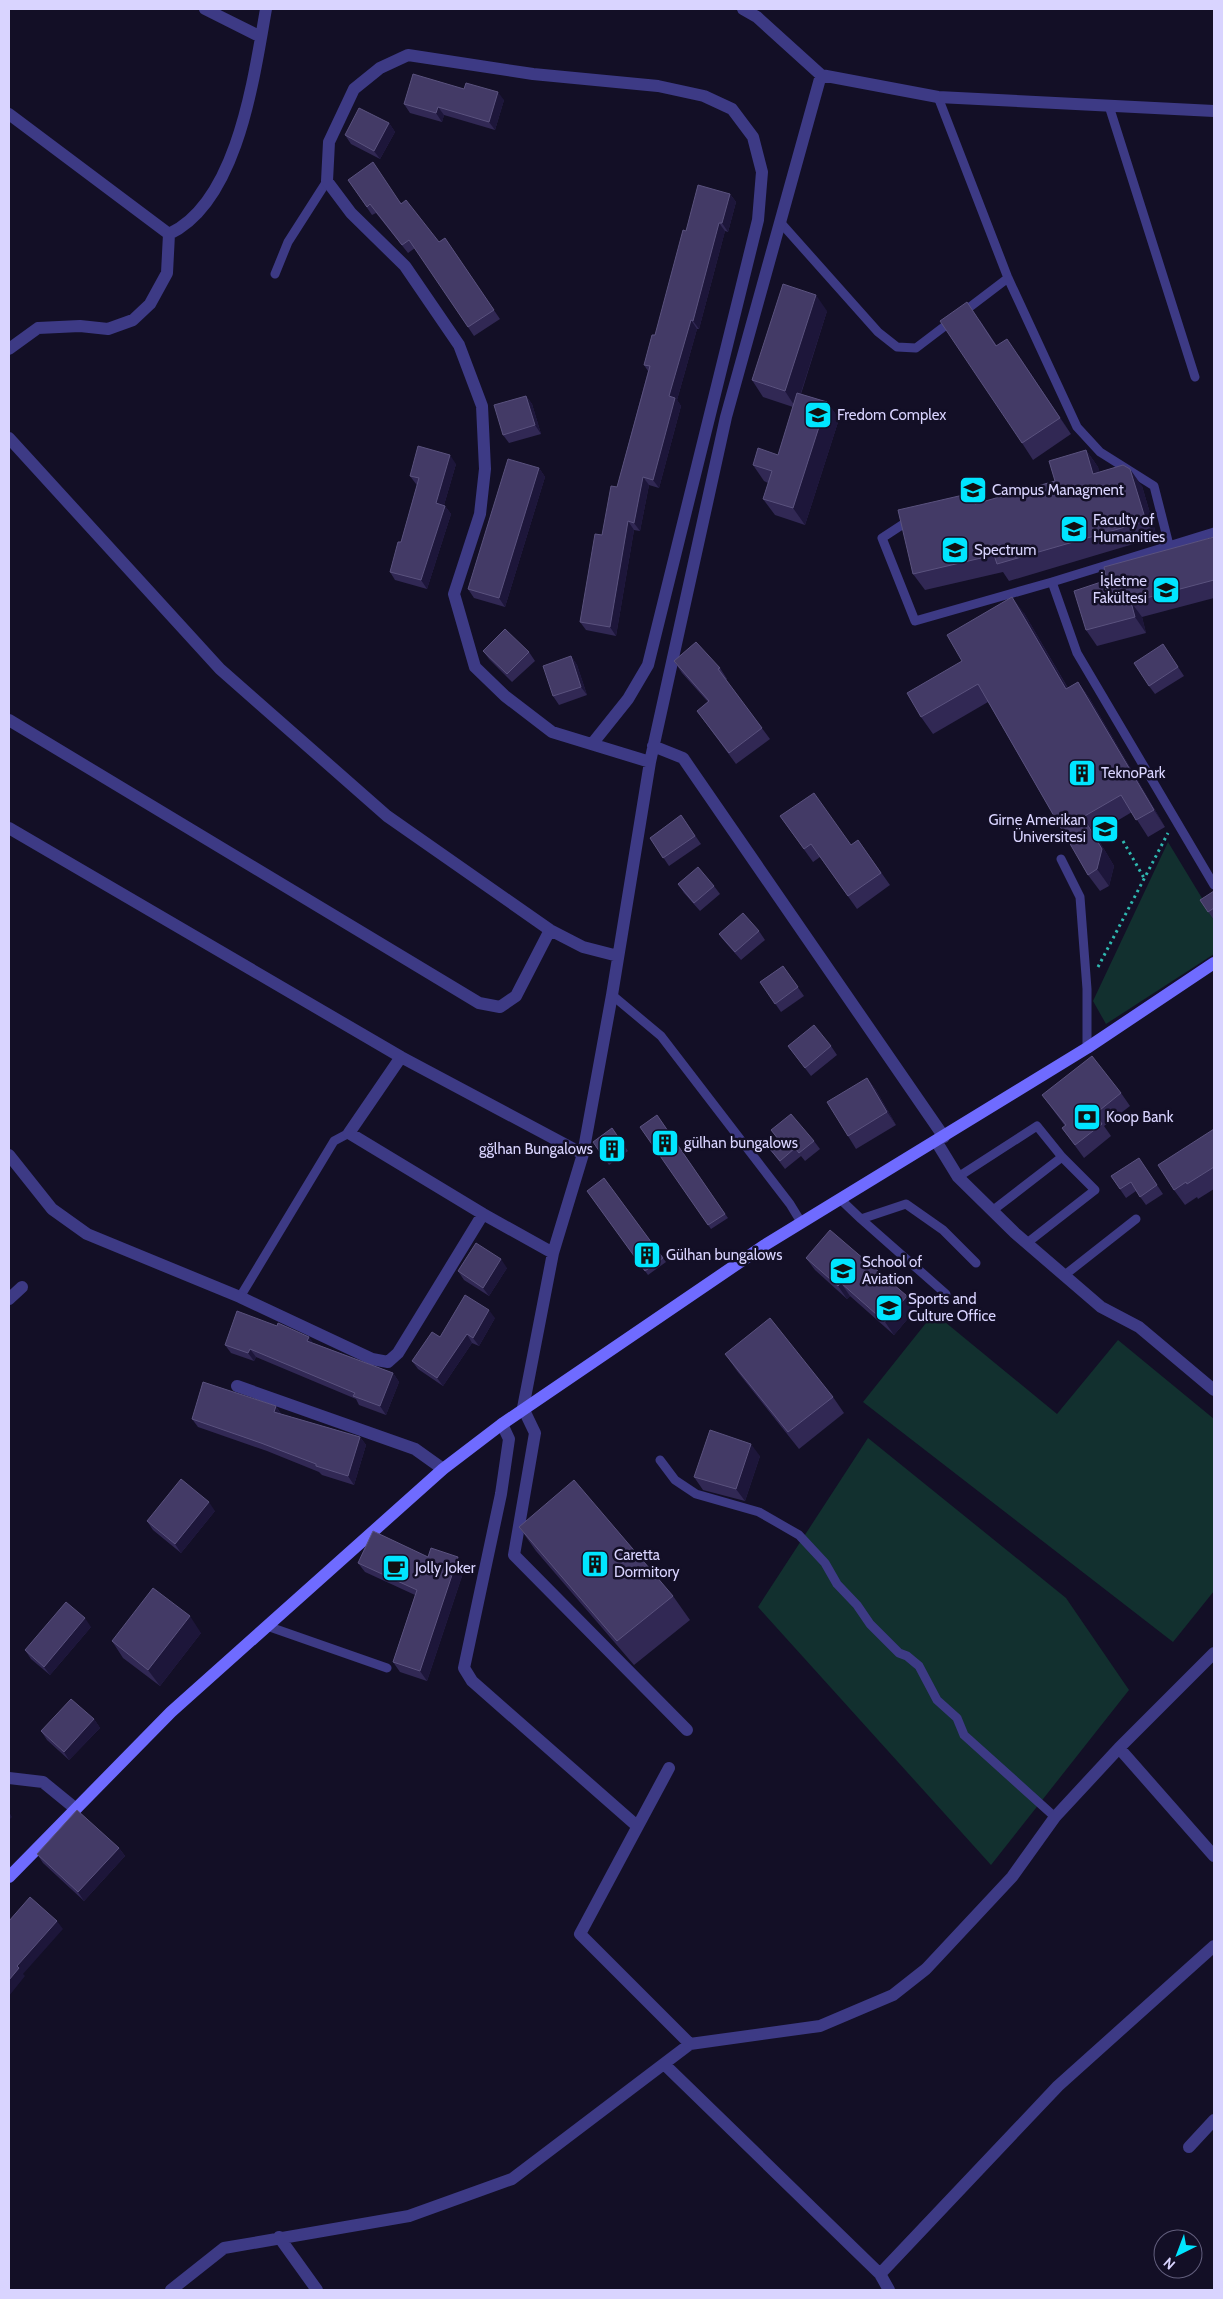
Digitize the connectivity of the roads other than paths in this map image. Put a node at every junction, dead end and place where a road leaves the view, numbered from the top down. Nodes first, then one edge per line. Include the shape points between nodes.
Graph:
1 (205, 9) edge
2 (266, 9) edge
3 (743, 9) edge
4 (261, 37) junction
5 (821, 75) junction
6 (938, 97) junction
7 (1109, 106) junction
8 (1214, 111) edge
9 (9, 114) edge
10 (327, 181) junction
11 (780, 222) junction
12 (169, 234) junction
13 (276, 274) dead end
14 (1008, 278) junction
15 (9, 349) edge
16 (1195, 377) dead end
17 (9, 438) edge
18 (922, 511) edge
19 (1214, 532) edge
20 (1169, 545) junction
21 (1052, 582) junction
22 (9, 720) edge
23 (592, 744) junction
24 (653, 746) junction
25 (650, 762) junction
26 (9, 828) edge
27 (1061, 859) dead end
28 (1214, 885) edge
29 (550, 930) junction
30 (618, 956) junction
31 (1214, 963) edge
32 (612, 995) junction
33 (1087, 1048) junction
34 (401, 1057) junction
35 (349, 1133) junction
36 (940, 1139) junction
37 (583, 1154) junction
38 (9, 1155) edge
39 (1062, 1158) junction
40 (958, 1177) junction
41 (840, 1200) junction
42 (992, 1211) junction
43 (483, 1214) junction
44 (861, 1219) junction
45 (1136, 1219) dead end
46 (801, 1222) junction
47 (1027, 1243) junction
48 (553, 1253) junction
49 (976, 1263) dead end
50 (1066, 1274) junction
51 (22, 1287) dead end
52 (946, 1294) dead end
53 (240, 1297) junction
54 (9, 1299) edge
55 (237, 1386) dead end
56 (1214, 1390) edge
57 (523, 1408) junction
58 (502, 1424) junction
59 (660, 1460) dead end
60 (443, 1469) junction
61 (267, 1626) junction
62 (1214, 1653) edge
63 (387, 1668) dead end
64 (687, 1730) dead end
65 (1119, 1748) junction
66 (669, 1768) dead end
67 (9, 1778) edge
68 (76, 1809) junction
69 (1054, 1817) junction
70 (637, 1826) junction
71 (1214, 1856) edge
72 (9, 1877) edge
73 (1214, 1946) edge
74 (690, 2044) junction
75 (664, 2064) junction
76 (1214, 2120) edge
77 (1189, 2146) dead end
78 (279, 2237) junction
79 (880, 2274) junction
80 (171, 2290) edge
81 (317, 2290) edge
82 (889, 2290) edge

1 - 4 street
2 - 4 street
3 - 5 street via 757,17
4 - 12 street via 250,101 224,174 197,216
5 - 6 street
5 - 11 street
6 - 7 street
6 - 14 lane
7 - 8 street
7 - 16 lane
9 - 12 street
10 - 13 lane via 288,242
10 - 23 street via 351,213 405,266 459,345 482,406 485,469 480,514 454,594 475,667 505,696 552,732
10 - 23 street via 329,142 354,89 380,68 408,55 533,74 658,86 704,96 732,109 753,137 762,172 758,220 648,665 628,699
11 - 14 lane via 878,332 897,347 916,348
11 - 24 street via 726,417
12 - 15 street via 168,272 150,304 133,320 108,329 80,326 38,328
14 - 20 lane via 1077,427 1100,452 1154,486
17 - 29 street via 220,669 387,816
18 - 21 lane via 882,538 915,621
19 - 20 lane
20 - 21 lane
21 - 28 lane via 1078,653
22 - 29 street via 479,1003 500,1007 516,996
23 - 25 street
24 - 25 street
24 - 36 street via 683,758
25 - 30 street
26 - 34 street
27 - 33 lane via 1080,897 1087,990
29 - 30 street via 583,947
30 - 32 street
31 - 33 street
32 - 37 street
32 - 46 lane via 661,1036
33 - 36 street
34 - 35 street
34 - 37 street
35 - 43 street
35 - 53 lane via 334,1141
36 - 40 street
36 - 41 street
37 - 48 street
38 - 53 street via 52,1209 87,1234
39 - 40 lane via 1037,1126
39 - 42 lane
39 - 47 lane via 1095,1190
40 - 42 street
41 - 44 lane
41 - 46 street
42 - 47 street
43 - 48 street
43 - 53 street via 398,1353 388,1362 372,1359
44 - 49 lane via 906,1204 943,1230
44 - 52 lane
45 - 50 lane
46 - 57 street
47 - 50 street
48 - 57 street
50 - 56 street via 1101,1307 1139,1327
51 - 54 street
55 - 60 street via 415,1449
57 - 58 street
57 - 64 street via 535,1433 514,1554
58 - 60 street
58 - 70 street via 509,1439 501,1494 464,1668 472,1681
59 - 69 lane via 675,1480 696,1494 759,1512 799,1534 826,1563 837,1584 870,1624 899,1653 908,1656 918,1666 937,1700 958,1718 964,1735
60 - 61 street
61 - 63 lane
61 - 68 street via 171,1712
62 - 65 street
65 - 69 street
65 - 71 street
66 - 70 street
67 - 68 street via 43,1782
68 - 72 street
69 - 74 street via 1012,1877 926,1968 893,1995 820,2026
70 - 74 street via 580,1934
73 - 79 street via 1058,2086
74 - 75 street
75 - 78 street via 512,2179 409,2216
75 - 79 street
76 - 77 street
78 - 80 street via 224,2248
78 - 81 street
79 - 82 street

